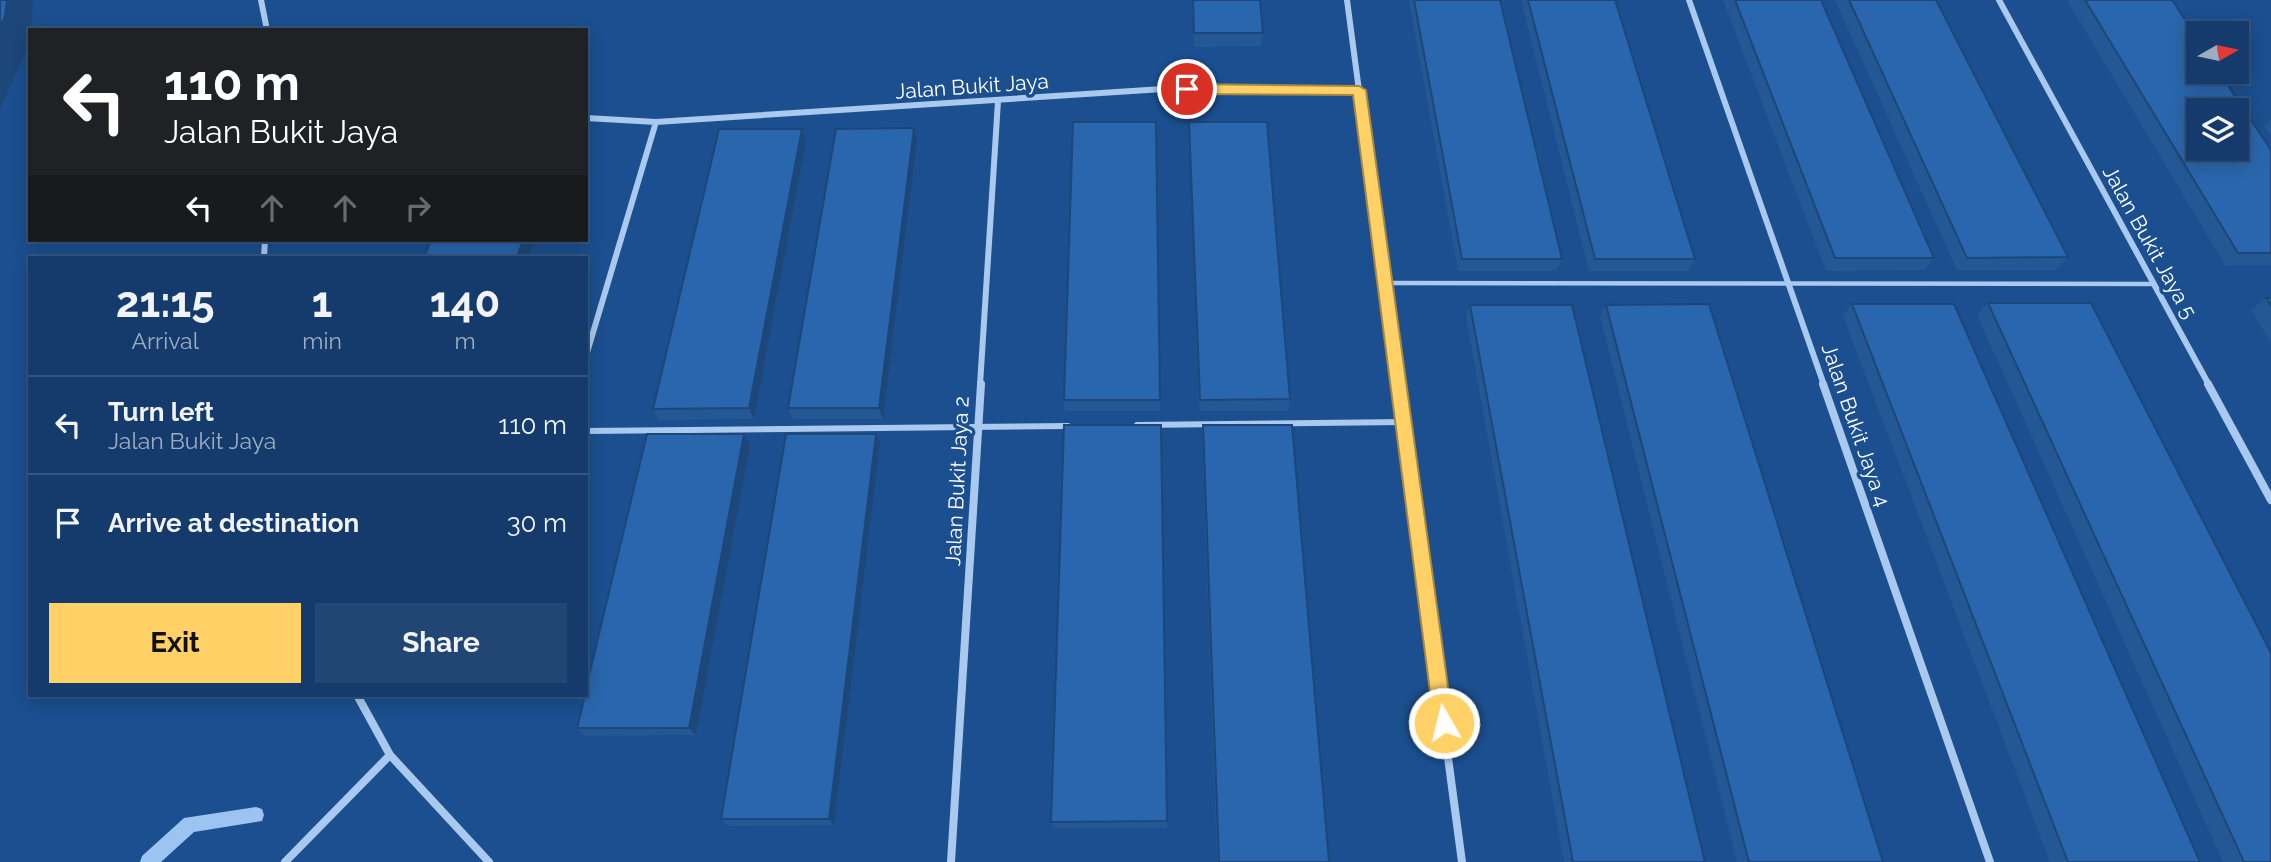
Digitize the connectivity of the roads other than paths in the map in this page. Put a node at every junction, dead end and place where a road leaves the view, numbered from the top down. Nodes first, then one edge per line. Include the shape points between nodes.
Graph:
1 (261, 0) edge
2 (1348, 0) edge
3 (1689, 0) edge
4 (1999, 0) edge
5 (267, 28) edge
6 (1359, 90) junction
7 (998, 101) junction
8 (588, 118) edge
9 (656, 122) junction
10 (1385, 283) junction
11 (1788, 284) junction
12 (2153, 284) junction
13 (588, 349) edge
14 (1404, 422) junction
15 (1124, 425) edge
16 (1071, 426) edge
17 (978, 427) junction
18 (588, 431) edge
19 (2271, 500) edge
20 (358, 697) edge
21 (390, 755) junction
22 (285, 862) edge
23 (489, 862) edge
24 (951, 862) edge
25 (1462, 862) edge
26 (1990, 862) edge

1 - 5 street
2 - 6 street
3 - 11 street, Jalan Bukit Jaya 4
4 - 12 street, Jalan Bukit Jaya 5
6 - 7 street, Jalan Bukit Jaya via 1163,89
6 - 10 street
7 - 9 street, Jalan Bukit Jaya
7 - 17 street, Jalan Bukit Jaya 2
8 - 9 street, Jalan Bukit Jaya
9 - 13 street
10 - 11 lane
10 - 14 street
11 - 12 lane
11 - 26 street, Jalan Bukit Jaya 4
12 - 19 street, Jalan Bukit Jaya 5
14 - 15 lane
14 - 25 street
16 - 17 lane
17 - 18 lane
17 - 24 street, Jalan Bukit Jaya 2
20 - 21 street
21 - 22 street
21 - 23 street

